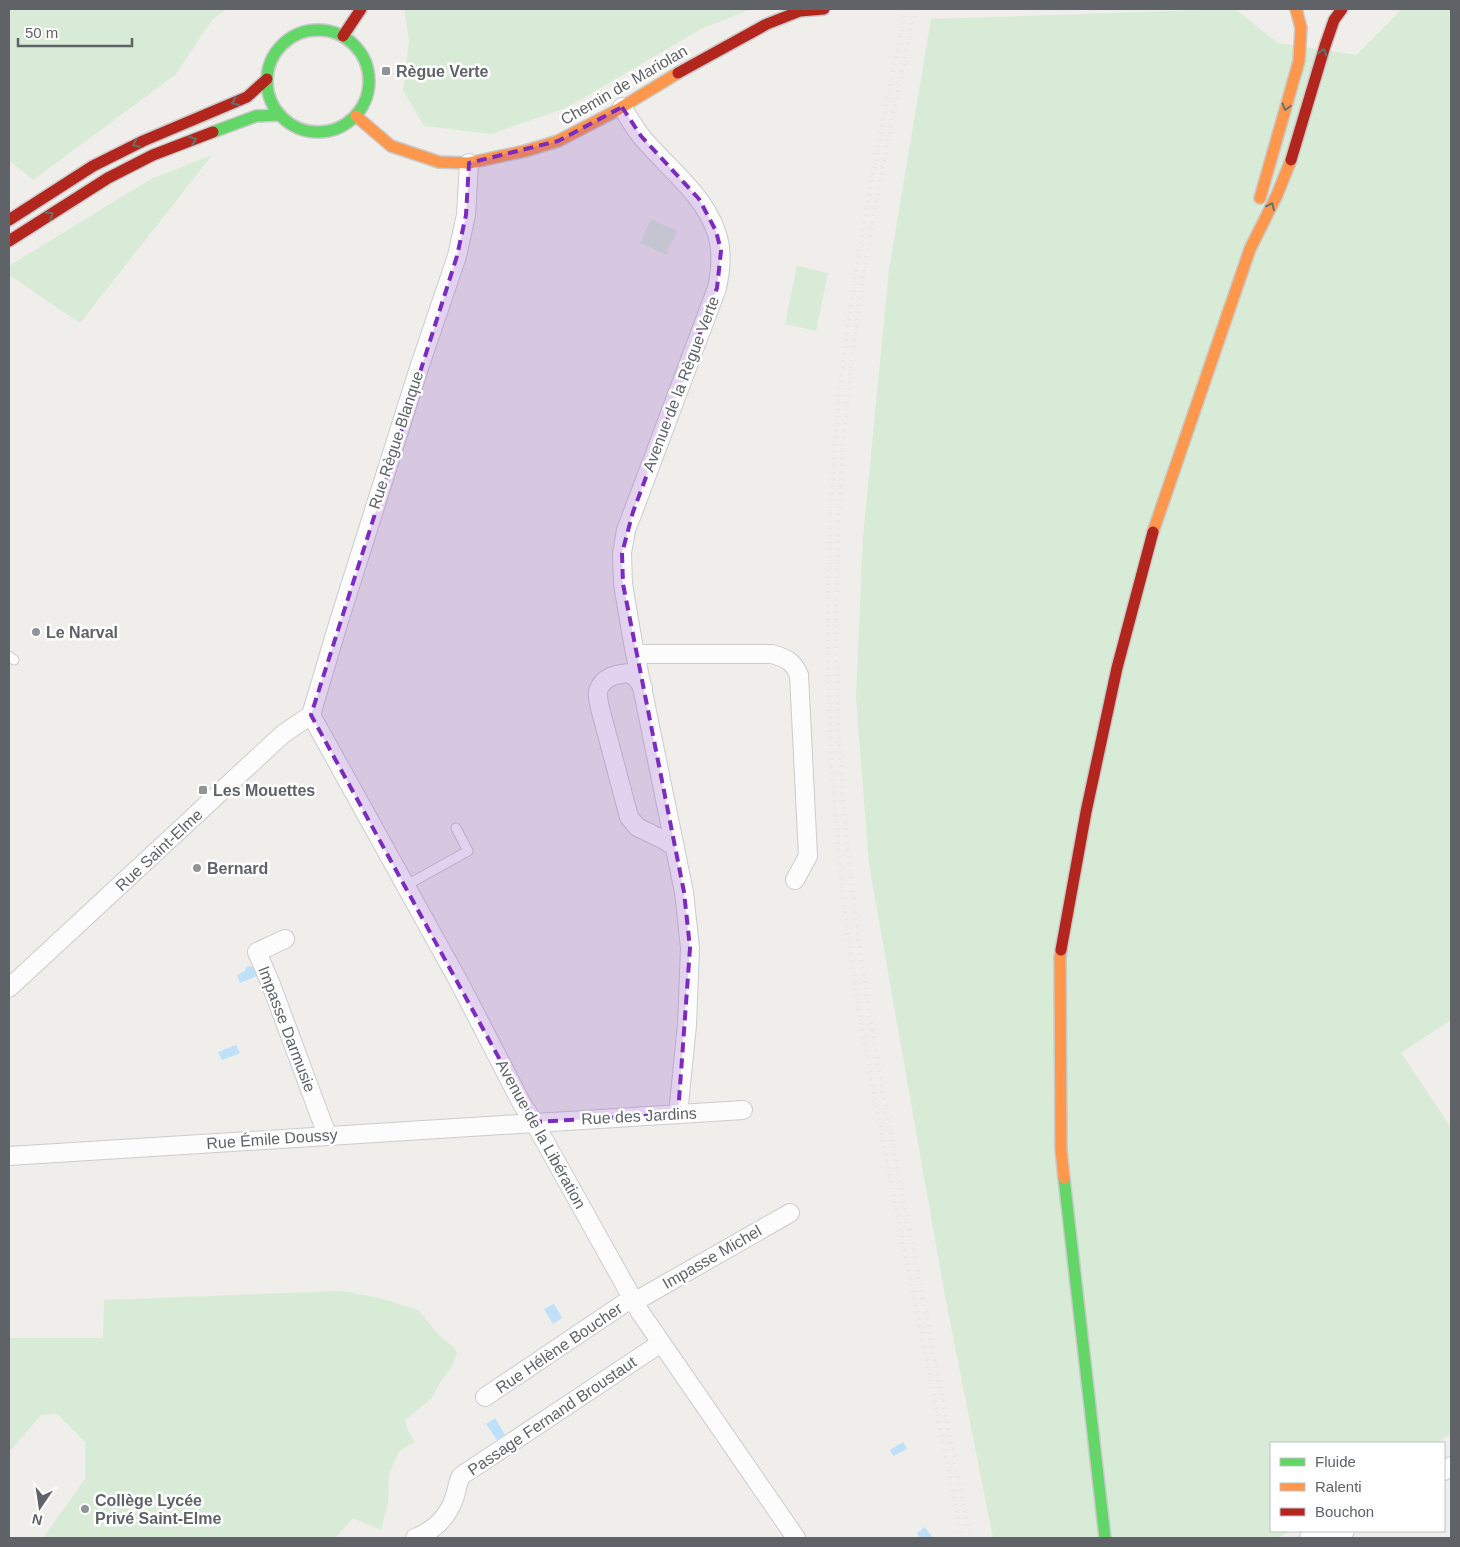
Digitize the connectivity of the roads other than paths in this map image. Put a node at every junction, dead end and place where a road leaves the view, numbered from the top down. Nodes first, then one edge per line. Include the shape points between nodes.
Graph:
1 (361, 9) edge
2 (824, 9) edge
3 (1296, 9) edge
4 (1342, 9) edge
5 (343, 36) junction
6 (267, 79) junction
7 (622, 107) junction
8 (280, 115) junction
9 (356, 116) junction
10 (469, 163) junction
11 (9, 220) edge
12 (9, 241) edge
13 (1250, 249) junction
14 (636, 654) junction
15 (643, 688) junction
16 (311, 715) junction
17 (456, 828) dead end
18 (674, 847) junction
19 (795, 880) dead end
20 (405, 886) junction
21 (285, 939) dead end
22 (9, 988) edge
23 (743, 1110) dead end
24 (678, 1114) junction
25 (534, 1122) junction
26 (327, 1135) junction
27 (9, 1156) edge
28 (790, 1213) dead end
29 (633, 1300) junction
30 (661, 1343) junction
31 (485, 1397) dead end
32 (415, 1538) edge
33 (796, 1538) edge
34 (1105, 1538) edge

1 - 5 main road
2 - 7 main road, Chemin de Mariolan via 800,11 767,24
3 -> 13 main road via 1302,42 1299,61 1261,189
13 -> 4 main road via 1293,155 1325,46 1334,20
5 - 6 main road via 327,30 310,30 293,36 275,54
5 - 9 main road via 364,58 369,73 369,88
6 - 8 main road via 271,98
6 -> 11 main road via 247,97 143,141 94,166
7 - 10 main road, Chemin de Mariolan via 558,141
7 - 14 street, Avenue de la Règue Verte via 641,136 699,199 716,231 720,251 717,288 626,530 622,553 623,584
8 - 9 main road via 291,124 318,132 332,130
12 -> 8 main road via 108,178 153,155 256,116
9 - 10 main road, Chemin de Mariolan via 391,146 439,162
10 - 16 street, Rue Règue Blanque via 466,215 457,256 338,620
13 - 34 main road via 1155,525 1116,668 1060,958 1061,1150
14 - 15 street, Avenue de la Règue Verte
14 - 19 street via 772,654 786,658 794,665 799,675 808,856
15 - 18 street, Avenue de la Règue Verte
15 - 18 street via 630,673 616,674 606,680 598,692 600,708 629,817 637,827
16 - 20 street, Avenue de la Libération
16 - 22 street, Rue Saint-Elme via 283,734
17 - 20 lane via 468,851
18 - 24 street, Avenue de la Règue Verte via 684,892 690,948 687,1025
20 - 25 street, Avenue de la Libération
21 - 26 street, Impasse Darmusie via 257,952
23 - 24 street, Rue des Jardins
24 - 25 street, Rue des Jardins
25 - 26 street, Rue Émile Doussy
25 - 29 street, Avenue de la Libération
26 - 27 street, Rue Émile Doussy
28 - 29 street, Impasse Michel
29 - 30 street, Avenue de la Libération
29 - 31 street, Rue Hélène Boucher
30 - 32 street, Passage Fernand Broustaut via 461,1476 449,1510 437,1526
30 - 33 street, Avenue de la Libération

